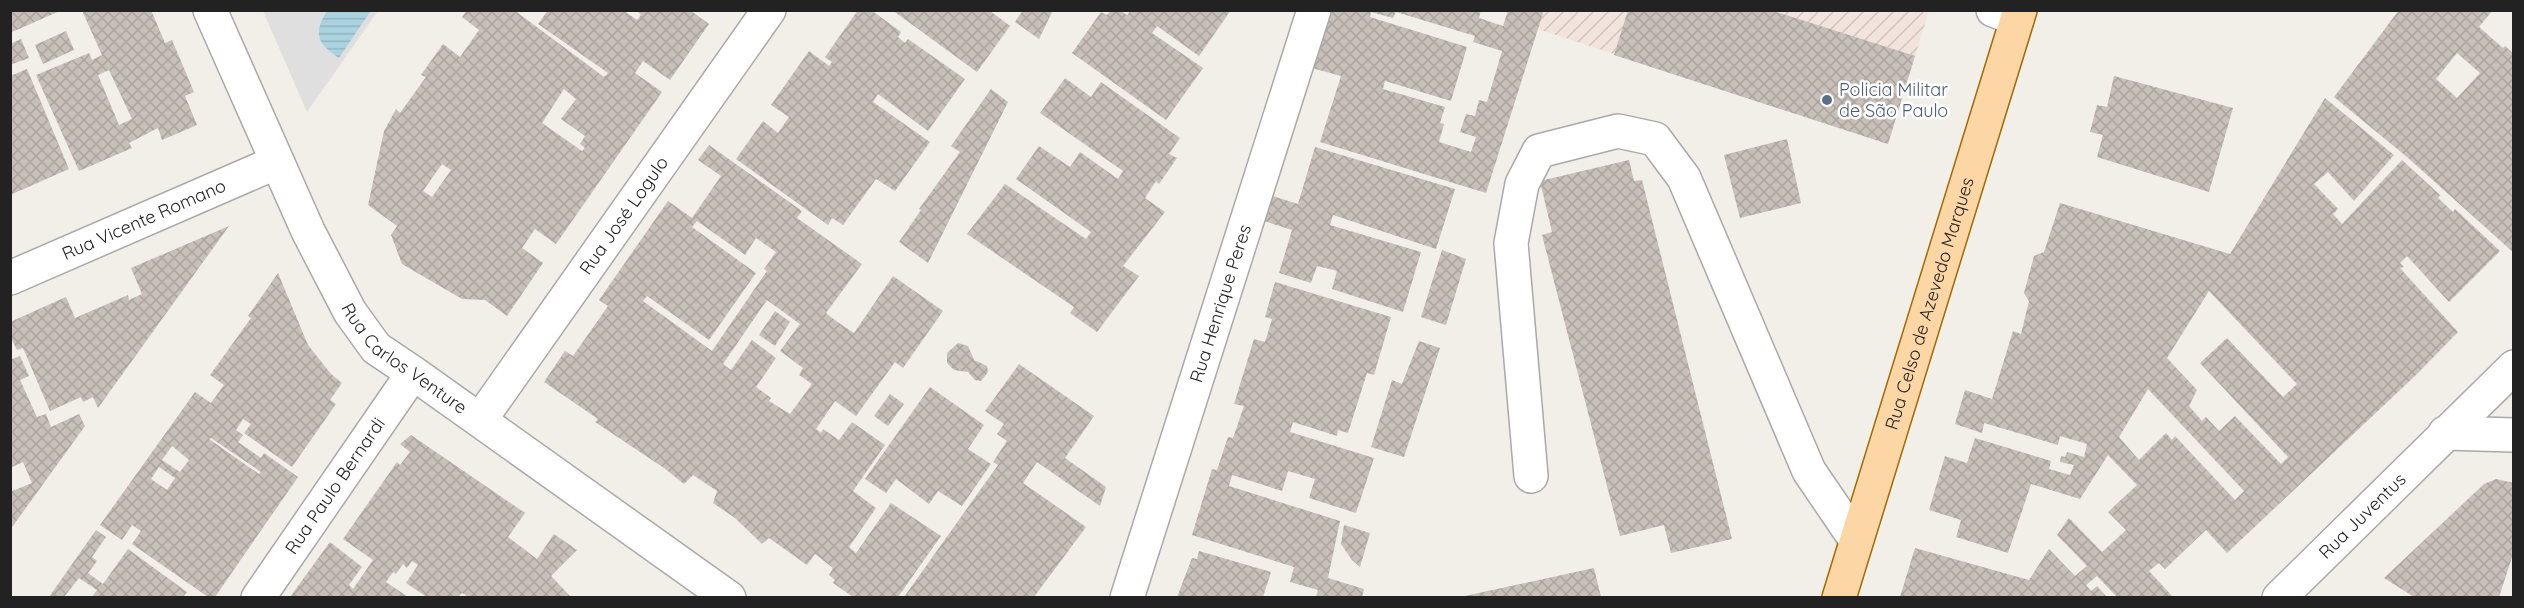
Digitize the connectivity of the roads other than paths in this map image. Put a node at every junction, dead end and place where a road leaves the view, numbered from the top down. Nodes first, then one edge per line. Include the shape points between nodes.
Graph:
1 (210, 10) edge
2 (769, 10) edge
3 (1314, 10) edge
4 (2010, 14) edge
5 (278, 162) junction
6 (10, 278) edge
7 (2514, 367) edge
8 (413, 373) junction
9 (480, 420) junction
10 (2445, 433) junction
11 (2514, 435) edge
12 (1531, 476) dead end
13 (1856, 540) junction
14 (258, 597) edge
15 (729, 597) edge
16 (1127, 597) edge
17 (1839, 597) edge
18 (2279, 597) edge

1 - 5 street, Rua Carlos Venture
2 - 9 street, Rua José Logulo
3 - 16 street, Rua Henrique Peres
4 - 13 main road, Rua Celso de Azevedo Marques
5 - 6 street, Rua Vicente Romano
5 - 8 street, Rua Carlos Venture via 350,312 376,348
7 - 10 street, Rua Juventus
8 - 9 street, Rua Carlos Venture
8 - 14 street, Rua Paulo Bernardi
9 - 15 street, Rua Carlos Venture
10 - 11 street
10 - 18 street, Rua Juventus
12 - 13 street via 1511,243 1522,184 1539,151 1618,130 1655,139 1684,178 1809,471
13 - 17 main road, Rua Celso de Azevedo Marques

